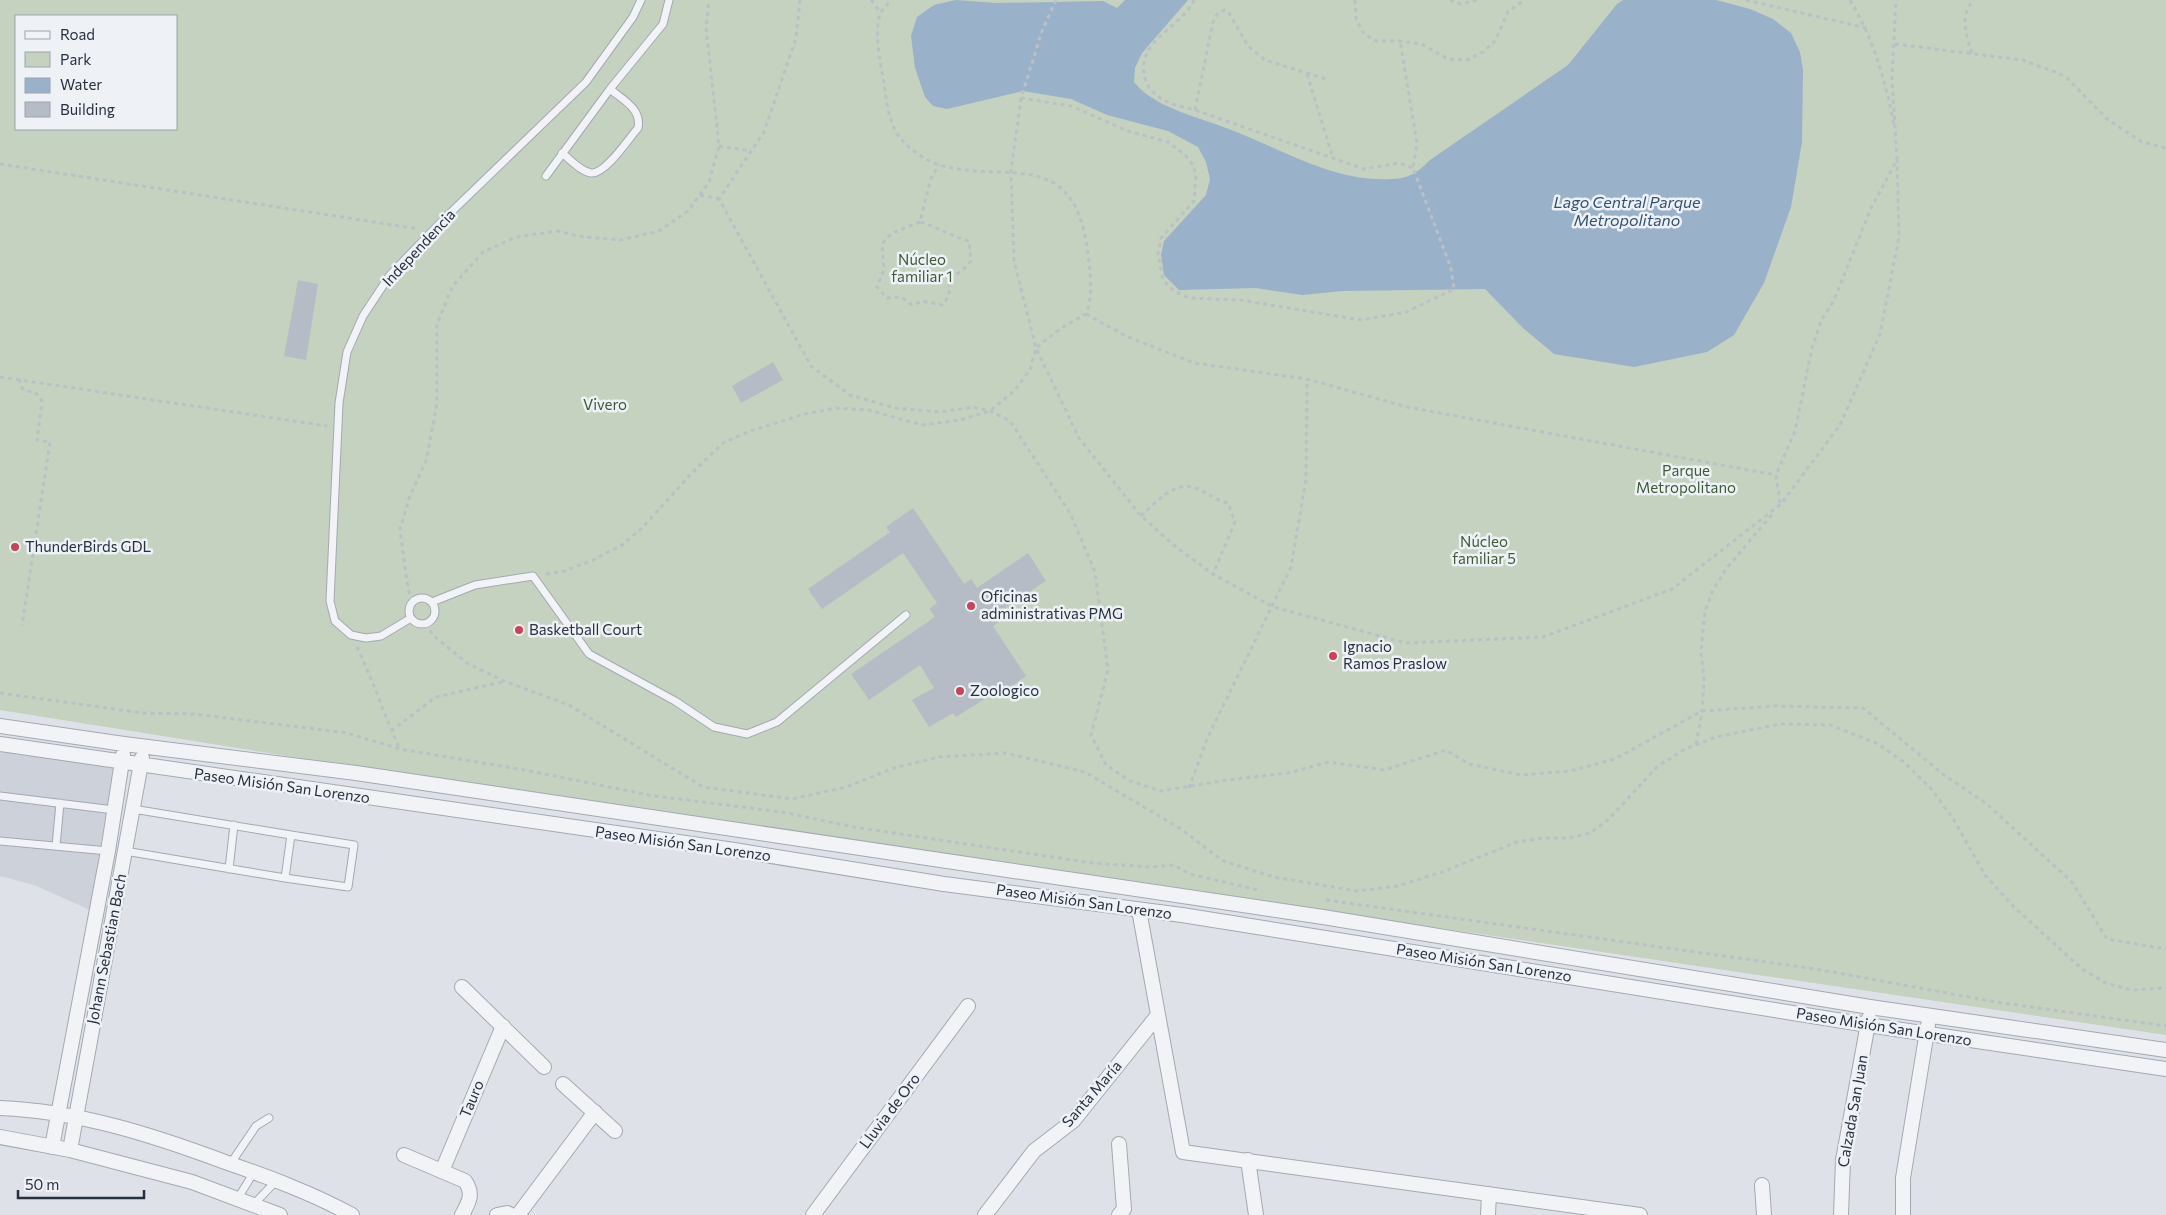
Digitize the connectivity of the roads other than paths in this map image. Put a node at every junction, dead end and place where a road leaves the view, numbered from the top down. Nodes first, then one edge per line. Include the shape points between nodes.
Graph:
1 (641, 0) edge
2 (669, 0) edge
3 (610, 89) junction
4 (562, 153) junction
5 (546, 176) dead end
6 (432, 602) junction
7 (906, 615) dead end
8 (411, 618) junction
9 (0, 726) edge
10 (0, 744) edge
11 (124, 744) junction
12 (144, 747) junction
13 (122, 762) junction
14 (141, 765) junction
15 (0, 796) edge
16 (60, 803) junction
17 (133, 808) junction
18 (114, 810) junction
19 (234, 825) junction
20 (291, 835) junction
21 (0, 841) edge
22 (56, 846) junction
23 (125, 851) junction
24 (108, 852) junction
25 (229, 869) junction
26 (285, 878) junction
27 (1139, 910) junction
28 (462, 987) dead end
29 (968, 1006) dead end
30 (1870, 1007) junction
31 (1158, 1014) junction
32 (1930, 1016) junction
33 (1868, 1025) junction
34 (503, 1026) junction
35 (1927, 1034) junction
36 (2166, 1050) edge
37 (544, 1067) dead end
38 (2166, 1069) edge
39 (563, 1084) dead end
40 (0, 1108) edge
41 (595, 1112) junction
42 (58, 1113) junction
43 (76, 1116) junction
44 (269, 1118) dead end
45 (615, 1131) dead end
46 (0, 1137) edge
47 (1119, 1144) dead end
48 (52, 1147) junction
49 (70, 1150) junction
50 (404, 1155) dead end
51 (1248, 1160) junction
52 (231, 1163) junction
53 (442, 1171) junction
54 (254, 1172) junction
55 (276, 1181) junction
56 (1762, 1185) dead end
57 (1489, 1194) junction
58 (238, 1198) junction
59 (254, 1204) junction
60 (280, 1215) edge
61 (352, 1215) edge
62 (462, 1215) edge
63 (497, 1215) edge
64 (511, 1215) edge
65 (518, 1215) edge
66 (813, 1215) edge
67 (985, 1215) edge
68 (1118, 1215) edge
69 (1256, 1215) edge
70 (1488, 1215) edge
71 (1640, 1215) edge
72 (1764, 1215) edge
73 (1841, 1215) edge
74 (1903, 1215) edge

1 - 8 lane, Independencia via 633,17 586,82 390,275 363,316 347,352 338,428 330,601 335,621 351,635 381,636
2 - 3 lane via 663,24
3 - 4 lane
3 - 4 lane via 638,112 638,128 603,170 594,173 584,171
4 - 5 lane
6 - 7 lane via 476,586 533,576 589,654 675,701 714,727 746,734 777,722
6 - 8 lane via 421,598 413,601 409,608
6 - 8 lane via 435,615 426,624 416,623
9 - 11 street, Paseo Misión San Lorenzo
10 - 13 street, Paseo Misión San Lorenzo
11 - 12 street, Paseo Misión San Lorenzo
11 - 13 street, Johann Sebastian Bach
12 - 14 street, Johann Sebastian Bach
12 - 30 street, Paseo Misión San Lorenzo via 356,773 1303,914
13 - 14 street, Paseo Misión San Lorenzo
13 - 18 street, Johann Sebastian Bach
14 - 17 street, Johann Sebastian Bach
14 - 27 street, Paseo Misión San Lorenzo
15 - 16 lane
16 - 18 lane
16 - 22 lane
17 - 19 lane
17 - 23 street, Johann Sebastian Bach
18 - 24 street, Johann Sebastian Bach
19 - 20 lane
19 - 25 lane
20 - 26 lane
20 - 26 lane via 354,846 348,887
21 - 22 lane
22 - 24 lane
23 - 25 lane
23 - 43 street, Johann Sebastian Bach
24 - 42 street, Johann Sebastian Bach
25 - 26 lane
27 - 31 street
27 - 33 street, Paseo Misión San Lorenzo
28 - 34 street
29 - 66 street, Lluvia de Oro
30 - 32 street, Paseo Misión San Lorenzo
30 - 33 street, Calzada San Juan
31 - 51 street via 1182,1152
31 - 67 street, Santa María via 1073,1120 1034,1151
32 - 35 street
32 - 36 street, Paseo Misión San Lorenzo
33 - 35 street, Paseo Misión San Lorenzo
33 - 73 street, Calzada San Juan via 1843,1160
34 - 37 street
34 - 53 street, Tauro
35 - 38 street, Paseo Misión San Lorenzo
35 - 74 street via 1903,1178
39 - 41 street
40 - 42 street
41 - 45 street
41 - 65 street
42 - 43 street
42 - 48 street, Johann Sebastian Bach
43 - 49 street, Johann Sebastian Bach
43 - 52 street via 128,1129
44 - 52 lane via 256,1126
46 - 48 street
47 - 68 street via 1124,1209
48 - 49 street
49 - 58 street via 192,1182
50 - 53 street
51 - 57 street
51 - 69 street
52 - 54 street
53 - 62 street via 465,1181 471,1190
54 - 55 street
54 - 58 lane
55 - 59 lane
55 - 61 street
56 - 72 street
57 - 70 street
57 - 71 street
58 - 59 street
59 - 60 street
63 - 64 street

